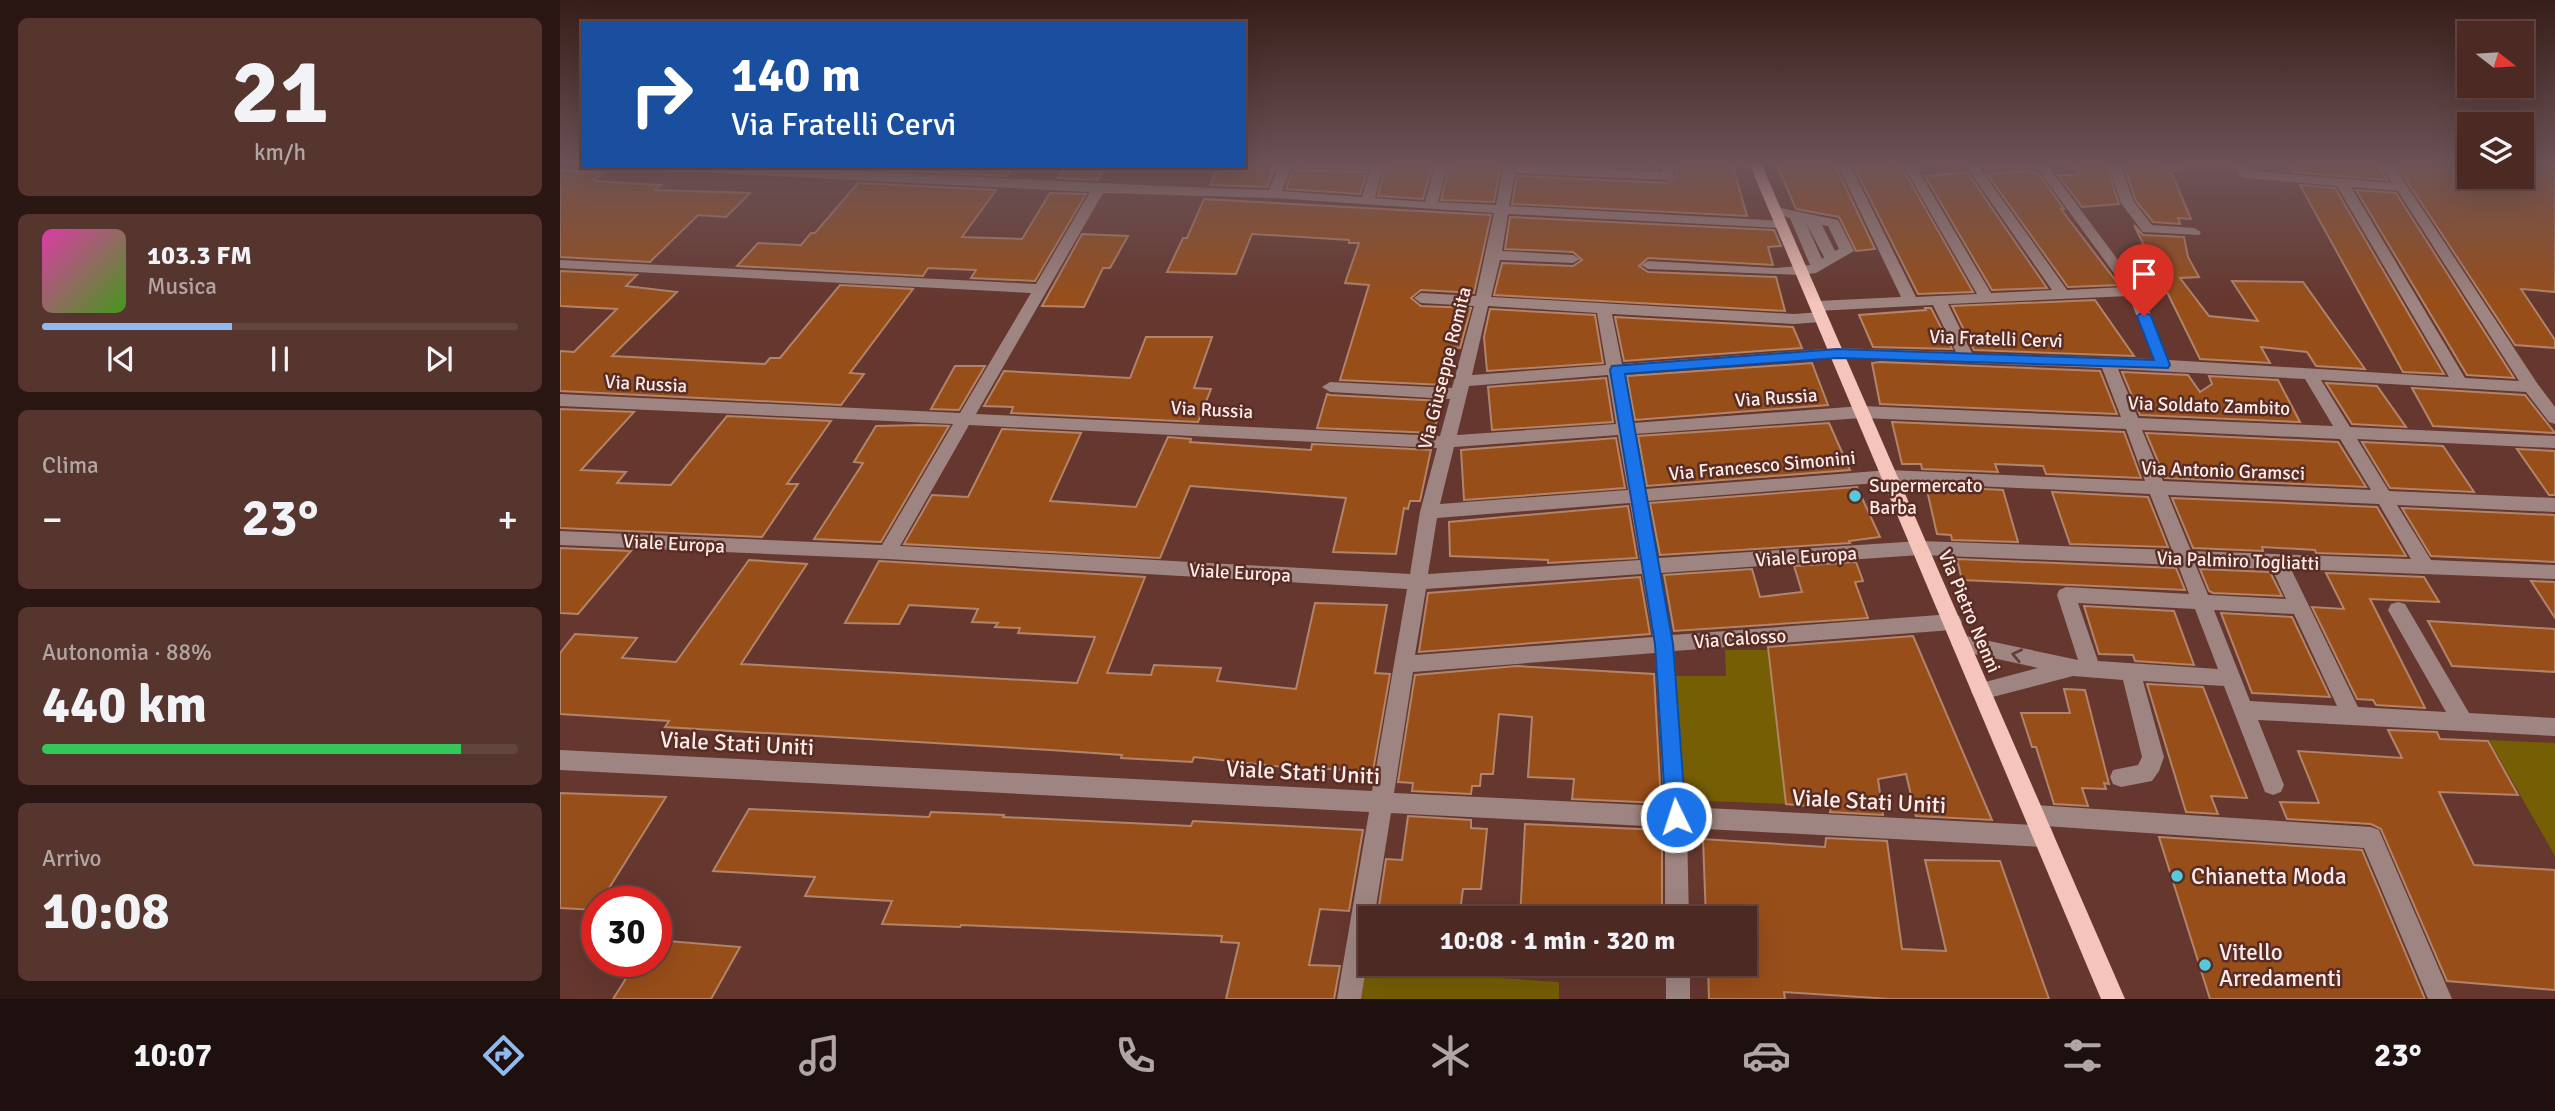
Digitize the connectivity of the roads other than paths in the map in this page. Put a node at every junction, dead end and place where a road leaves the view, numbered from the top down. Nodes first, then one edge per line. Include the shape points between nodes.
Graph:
1 (1087, 210) edge
2 (1494, 210) edge
3 (1501, 210) junction
4 (1781, 210) edge
5 (1866, 210) edge
6 (1935, 210) edge
7 (2003, 210) edge
8 (2074, 210) edge
9 (2133, 210) edge
10 (2357, 210) edge
11 (2417, 210) edge
12 (1784, 216) junction
13 (2194, 232) dead end
14 (1494, 255) junction
15 (1573, 259) dead end
16 (560, 264) edge
17 (1648, 265) dead end
18 (1810, 268) junction
19 (1041, 289) junction
20 (2134, 291) junction
21 (2063, 295) junction
22 (1421, 298) dead end
23 (1987, 298) junction
24 (1938, 300) junction
25 (1911, 302) junction
26 (1482, 303) junction
27 (1604, 309) junction
28 (1819, 312) junction
29 (1837, 353) junction
30 (1967, 358) junction
31 (2108, 363) junction
32 (2163, 365) junction
33 (1617, 370) junction
34 (2309, 373) junction
35 (2460, 382) junction
36 (1331, 387) dead end
37 (2531, 387) junction
38 (1459, 388) junction
39 (560, 400) edge
40 (1862, 412) junction
41 (965, 418) junction
42 (2555, 418) edge
43 (2132, 423) junction
44 (1627, 429) junction
45 (2344, 431) junction
46 (1446, 442) junction
47 (2555, 442) edge
48 (1889, 476) junction
49 (2157, 488) junction
50 (1638, 496) junction
51 (2384, 498) junction
52 (2555, 506) edge
53 (1429, 512) junction
54 (560, 538) edge
55 (1920, 548) junction
56 (887, 552) junction
57 (2185, 558) junction
58 (2278, 561) junction
59 (1651, 566) junction
60 (2426, 566) junction
61 (2555, 572) edge
62 (1417, 582) junction
63 (2202, 602) junction
64 (2300, 607) junction
65 (2398, 610) dead end
66 (1952, 622) junction
67 (1961, 643) junction
68 (1664, 644) junction
69 (1403, 664) junction
70 (2082, 668) junction
71 (2131, 672) junction
72 (2231, 678) junction
73 (1981, 691) junction
74 (2244, 710) junction
75 (2352, 716) junction
76 (2463, 722) junction
77 (2555, 727) edge
78 (560, 760) edge
79 (2121, 777) dead end
80 (2273, 785) dead end
81 (1382, 803) junction
82 (2035, 815) junction
83 (1676, 817) junction
84 (2043, 836) junction
85 (1677, 906) edge
86 (1678, 976) edge
87 (1349, 999) edge
88 (1678, 999) edge
89 (2113, 999) edge
90 (2440, 999) edge

1 - 19 street
2 - 3 street
3 - 12 street
3 - 14 street, Via Giuseppe Romita
4 - 12 main road, Via Pietro Nenni
5 - 25 street
6 - 23 street
7 - 21 street
8 - 20 street
9 - 13 street via 2148,229
10 - 35 street
11 - 37 street
12 - 18 main road, Via Pietro Nenni
12 - 18 street via 1812,218 1832,259
14 - 15 street
14 - 26 street, Via Giuseppe Romita
16 - 19 street
17 - 18 street via 1776,272
18 - 28 main road, Via Pietro Nenni
19 - 41 street
20 - 21 street
20 - 32 street
21 - 23 street
22 - 26 street
23 - 24 street
24 - 25 street
24 - 30 street
25 - 28 street
26 - 27 street
26 - 38 street, Via Giuseppe Romita
27 - 28 street via 1794,319
27 - 33 street
28 - 29 main road, Via Pietro Nenni
29 - 30 street, Via Fratelli Cervi
29 - 33 street, Via Fratelli Cervi
29 - 40 main road, Via Pietro Nenni
30 - 31 street, Via Fratelli Cervi
31 - 32 street, Via Fratelli Cervi
31 - 43 street
32 - 34 street, Via Fratelli Cervi
33 - 38 street, Via Fratelli Cervi
33 - 44 street
34 - 35 street, Via Fratelli Cervi
34 - 45 street
35 - 37 street, Via Fratelli Cervi
36 - 38 street, Via Fratelli Cervi
37 - 42 street
38 - 46 street, Via Giuseppe Romita
39 - 41 street, Via Russia
40 - 43 street, Via Soldato Zambito
40 - 44 street, Via Russia
40 - 48 main road, Via Pietro Nenni
41 - 46 street, Via Russia
41 - 56 street
43 - 45 street, Via Soldato Zambito
43 - 49 street
44 - 46 street, Via Russia
44 - 50 street
45 - 47 street, Via Soldato Zambito
45 - 51 street
46 - 53 street, Via Giuseppe Romita
48 - 49 street, Via Antonio Gramsci
48 - 50 street, Via Francesco Simonini
48 - 55 main road, Via Pietro Nenni
49 - 51 street, Via Antonio Gramsci
49 - 57 street
50 - 53 street, Via Francesco Simonini
50 - 59 street
51 - 52 street, Via Antonio Gramsci
51 - 60 street
53 - 62 street, Via Giuseppe Romita
54 - 56 street, Viale Europa
55 - 57 street, Via Palmiro Togliatti
55 - 59 street, Viale Europa
55 - 66 main road, Via Pietro Nenni
56 - 62 street, Viale Europa
57 - 58 street, Via Palmiro Togliatti
57 - 63 street
58 - 60 street, Via Palmiro Togliatti
58 - 64 street
59 - 62 street, Viale Europa
59 - 68 street
60 - 61 street, Via Palmiro Togliatti
62 - 69 street, Via Giuseppe Romita
63 - 64 street
63 - 70 street via 2066,595
63 - 72 street
64 - 75 street
65 - 76 street
66 - 67 main road, Via Pietro Nenni
66 - 68 street, Via Calosso
70 -> 67 street
67 - 73 main road, Via Pietro Nenni
68 - 69 street, Via Calosso
68 - 83 street
69 - 81 street, Via Giuseppe Romita
70 - 71 street
70 - 73 street
71 - 72 street
71 - 79 street via 2153,757 2144,775
72 - 74 street
73 - 82 main road, Via Pietro Nenni
74 - 75 street
74 - 80 street
75 - 76 street
76 - 77 street
78 - 81 street, Viale Stati Uniti
81 - 83 street, Viale Stati Uniti
81 - 87 street, Via Giuseppe Romita
82 - 84 main road, Via Pietro Nenni
82 - 90 street via 2371,838
83 - 84 street, Viale Stati Uniti
83 - 85 street
84 - 89 main road, Via Pietro Nenni
86 - 88 street

